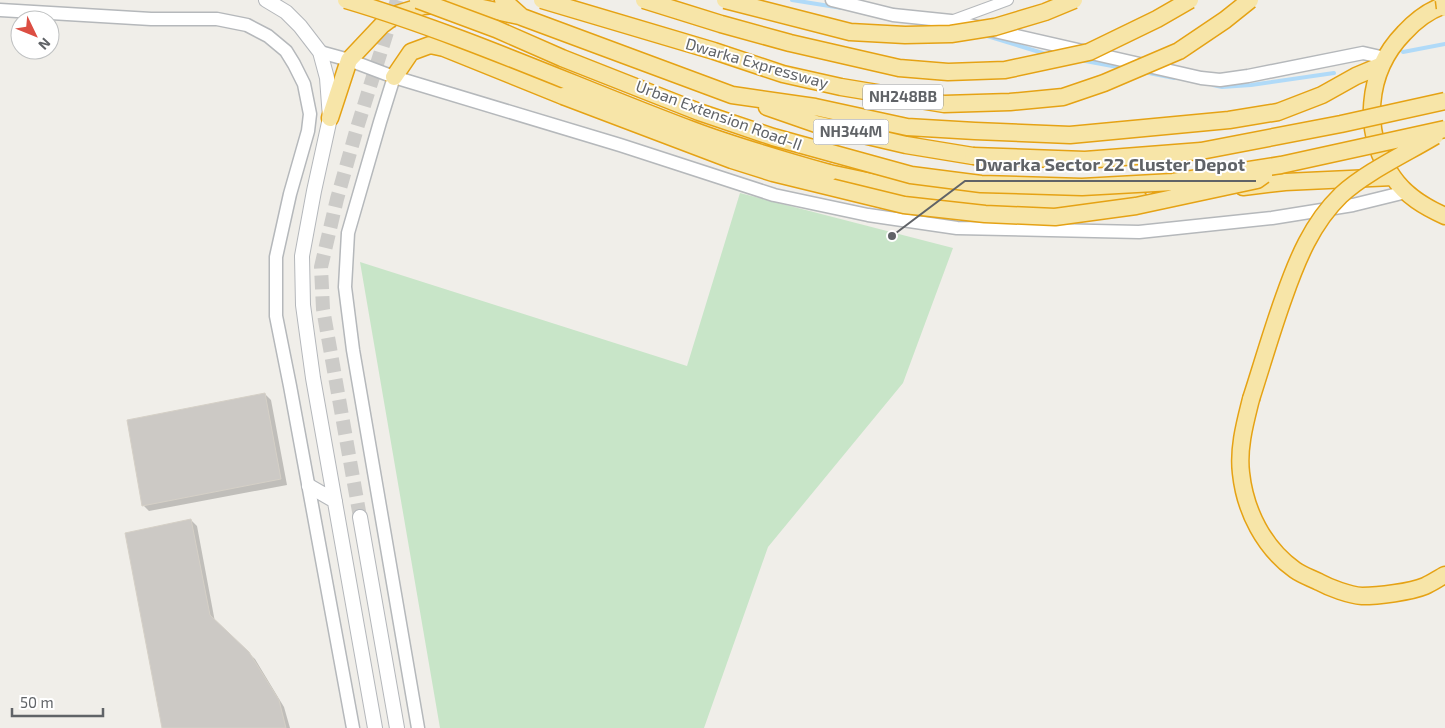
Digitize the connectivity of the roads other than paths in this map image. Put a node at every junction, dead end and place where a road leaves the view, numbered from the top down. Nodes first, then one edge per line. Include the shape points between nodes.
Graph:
1 (266, 0) edge
2 (346, 0) edge
3 (418, 0) edge
4 (503, 0) edge
5 (542, 0) edge
6 (644, 0) edge
7 (725, 0) edge
8 (832, 0) edge
9 (1008, 0) edge
10 (1074, 0) edge
11 (1190, 0) edge
12 (1250, 0) edge
13 (1440, 4) edge
14 (447, 7) junction
15 (0, 10) edge
16 (522, 17) junction
17 (950, 22) junction
18 (436, 31) junction
19 (444, 48) junction
20 (320, 52) junction
21 (349, 60) junction
22 (1383, 62) junction
23 (394, 77) junction
24 (732, 95) junction
25 (1445, 101) edge
26 (330, 118) junction
27 (1445, 129) edge
28 (1281, 165) junction
29 (1393, 177) junction
30 (1406, 192) junction
31 (1445, 216) edge
32 (309, 486) junction
33 (335, 501) junction
34 (360, 516) tunnel mouth
35 (1445, 575) edge
36 (353, 728) edge
37 (375, 728) edge
38 (397, 728) edge
39 (418, 728) edge

1 - 20 main road via 286,12
2 - 18 highway, bridge
3 - 14 highway, Urban Extension Road-II / NH344M, bridge
4 - 16 highway
5 - 12 highway, Dwarka Expressway / NH248BB, bridge via 783,74 944,104 1010,102 1063,96 1088,88 1179,51
6 - 11 highway, Dwarka Expressway / NH248BB, bridge via 809,48 900,68 948,72 1005,70 1089,52
7 - 10 highway, bridge via 850,32 904,35 951,34 996,27
8 - 17 street via 893,15
9 - 17 street
13 - 22 highway via 1413,23 1394,43
14 - 16 highway via 459,3
14 - 18 highway via 439,18
14 - 21 highway via 423,6 397,14
14 - 28 highway, Urban Extension Road-II / NH344M, bridge via 562,58 699,112 773,137 911,175 981,184 1082,188 1173,182
15 - 32 street via 151,19 217,19 247,24 286,50 304,84 310,114 276,257 276,316
16 - 24 highway
17 - 22 street via 1220,80 1363,53
18 - 19 highway
18 - 29 highway, bridge via 763,155 928,194 1054,202 1134,200 1285,182
19 - 23 highway via 430,46 411,52
19 - 28 highway, bridge via 723,157 773,173 904,205 985,214 1055,217 1136,206 1257,180
20 - 21 street
20 - 26 main road via 327,78
21 - 23 street
21 - 26 highway
22 - 24 highway via 1322,95 1278,112 1182,126 1070,135 907,126 815,107
22 - 29 highway via 1373,93 1372,122 1379,151
23 - 30 street via 774,195 868,215 957,228 1139,232 1272,218
23 - 39 street via 348,233 345,287
24 - 25 highway, Urban Extension Road-II / NH344M, bridge via 816,124 906,145 974,156 1085,160 1201,150
26 - 33 main road via 302,256 303,305
27 - 28 highway, Urban Extension Road-II / NH344M, bridge
27 - 35 highway, bridge via 1373,172 1342,194 1322,216 1295,266 1277,317 1251,399 1241,450 1241,473 1252,517 1271,547 1295,570 1330,588 1360,596 1424,587
29 - 30 highway
30 - 31 highway
32 - 33 main road
32 - 36 street
33 - 37 main road
34 - 38 main road

